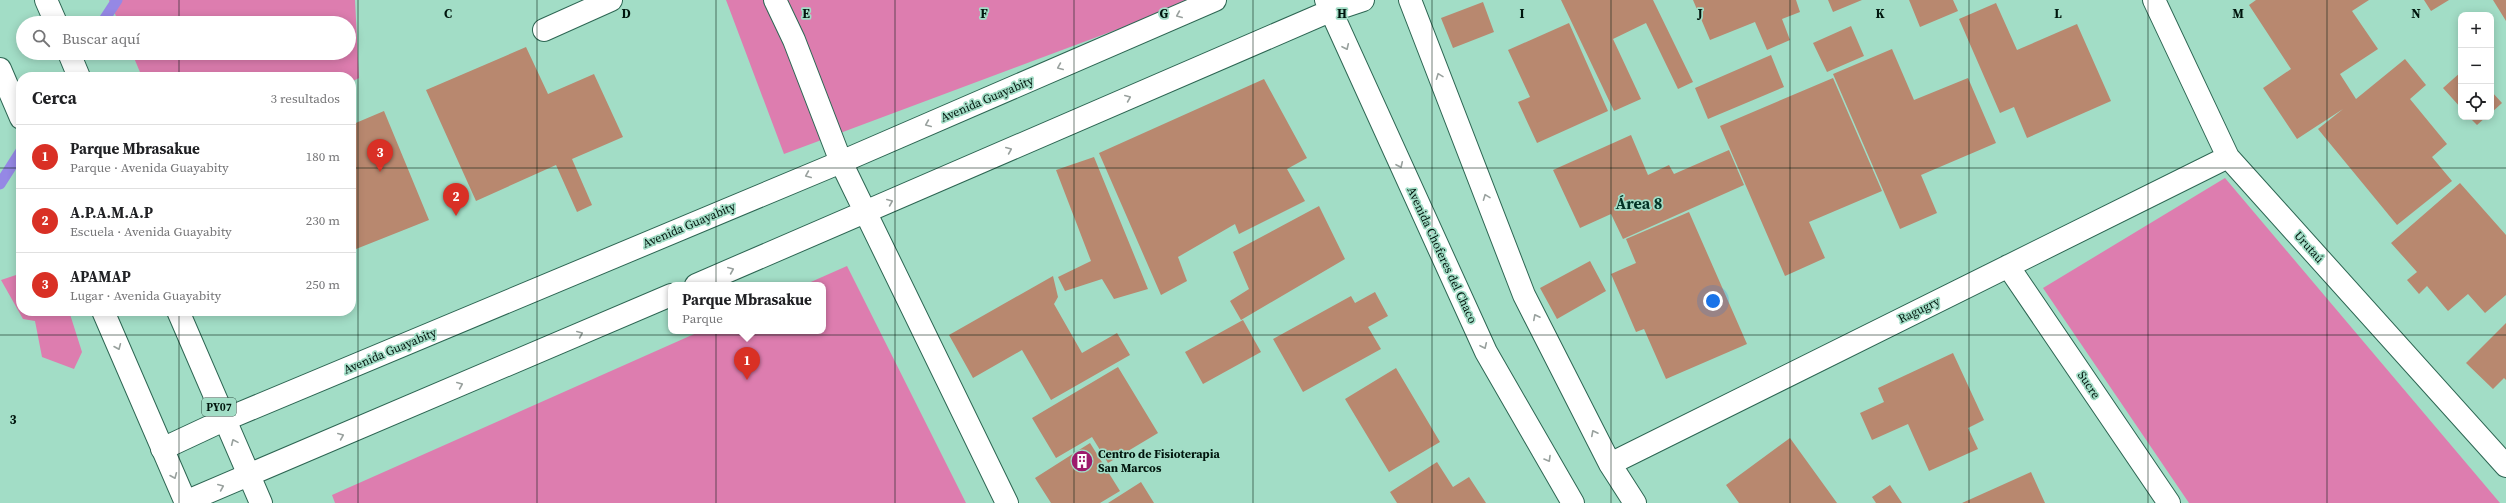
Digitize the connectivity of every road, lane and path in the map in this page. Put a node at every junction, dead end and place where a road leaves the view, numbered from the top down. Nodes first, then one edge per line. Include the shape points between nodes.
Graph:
1 (46, 0) edge
2 (611, 0) edge
3 (775, 0) edge
4 (1215, 0) edge
5 (1363, 0) edge
6 (1410, 0) edge
7 (2154, 0) edge
8 (1328, 6) edge
9 (53, 16) edge
10 (544, 30) dead end
11 (72, 60) edge
12 (0, 69) edge
13 (77, 72) edge
14 (16, 107) edge
15 (2228, 157) junction
16 (841, 162) junction
17 (867, 212) junction
18 (2008, 266) junction
19 (703, 282) edge
20 (668, 297) edge
21 (105, 316) edge
22 (180, 316) edge
23 (224, 420) junction
24 (162, 449) junction
25 (1610, 464) junction
26 (2506, 466) edge
27 (248, 476) junction
28 (185, 503) edge
29 (261, 503) edge
30 (1007, 503) edge
31 (1573, 503) edge
32 (1635, 503) edge
33 (2169, 503) edge

1 - 9 street
2 - 10 street
3 - 16 street via 794,40
4 -> 16 street, Avenida Guayabity
5 - 8 street
25 -> 6 street via 1524,295
7 - 15 street, Urutaú
17 -> 8 street
8 -> 31 street, Avenida Choferes del Chaco via 1486,352
11 - 13 street
12 - 14 street
15 - 18 street, Ragugry
15 - 26 street, Urutaú
16 - 17 street
16 -> 23 street, Avenida Guayabity
19 -> 17 street
17 - 30 street
18 - 25 street, Ragugry
18 - 33 street, Sucre
27 -> 20 street
21 -> 24 street
22 - 23 street, PY07
23 - 24 street, Avenida Guayabity
27 -> 23 street, PY07
24 -> 28 street
25 - 32 street
28 -> 27 street
27 - 29 street, PY07

